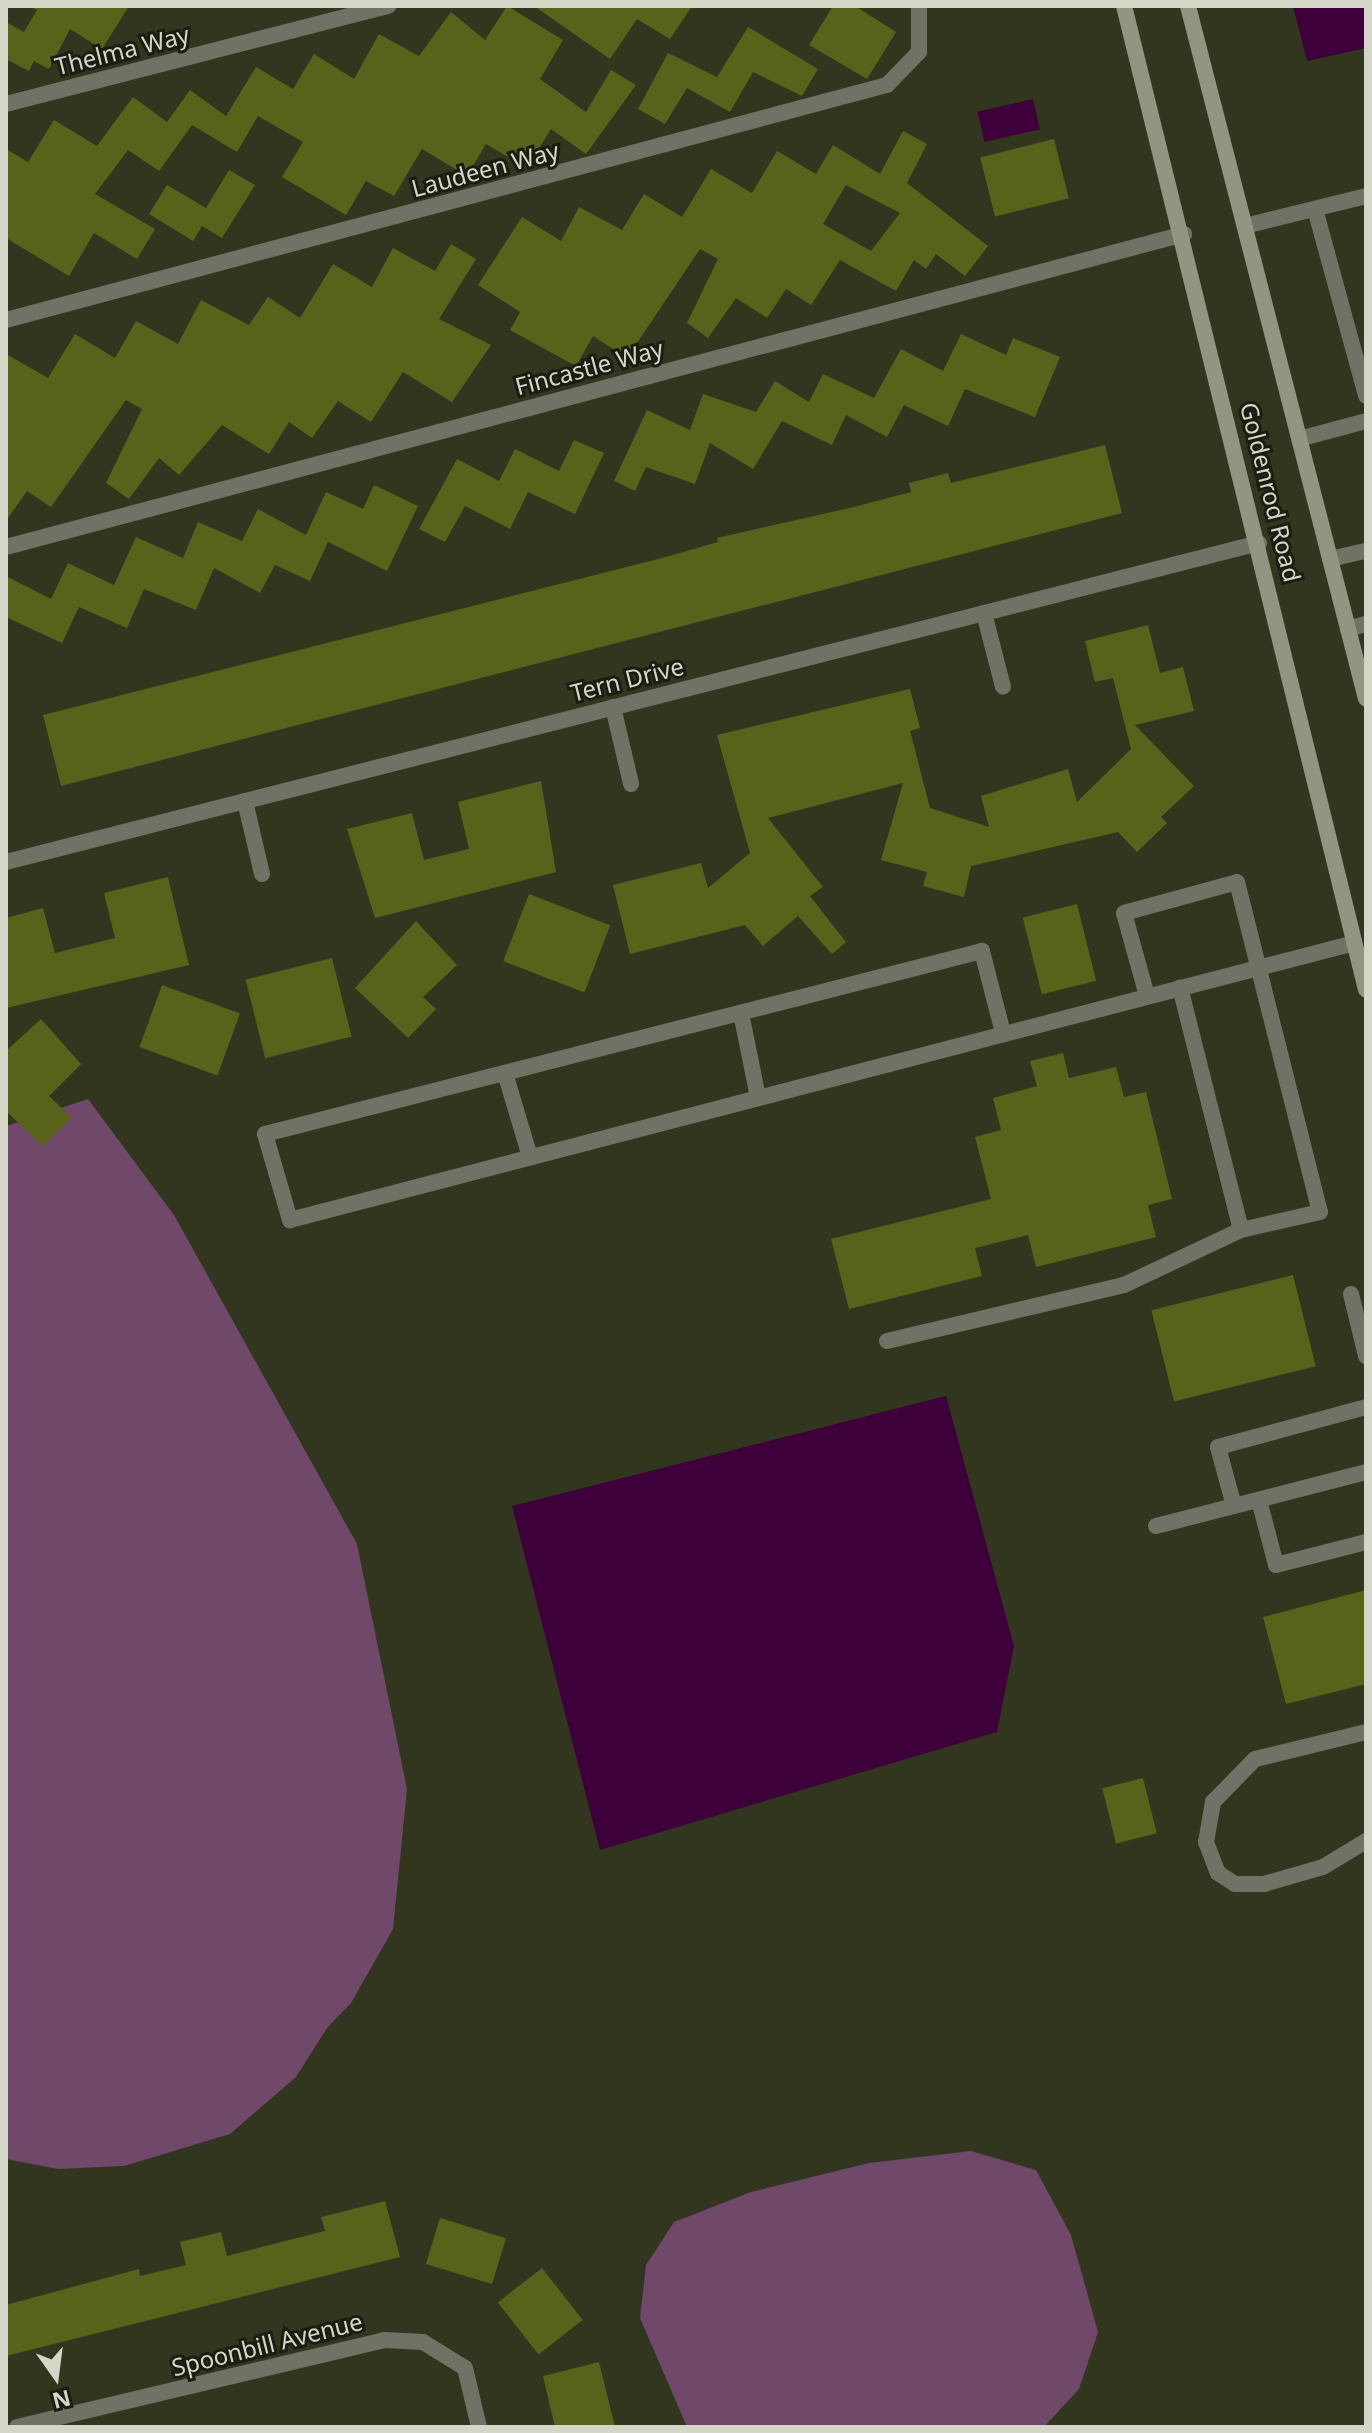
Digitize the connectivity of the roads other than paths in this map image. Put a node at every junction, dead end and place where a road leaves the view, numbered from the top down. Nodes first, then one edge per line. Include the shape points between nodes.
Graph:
1 (389, 6) edge
2 (919, 6) edge
3 (1124, 6) edge
4 (1188, 6) edge
5 (6, 104) edge
6 (1366, 196) edge
7 (1315, 209) junction
8 (1245, 226) junction
9 (1184, 234) junction
10 (6, 320) edge
11 (1366, 396) edge
12 (1366, 421) edge
13 (1299, 439) junction
14 (1259, 543) junction
15 (6, 547) edge
16 (1366, 551) edge
17 (1330, 559) junction
18 (984, 613) junction
19 (1366, 624) edge
20 (1348, 629) junction
21 (1003, 687) dead end
22 (1366, 699) edge
23 (613, 707) junction
24 (631, 784) dead end
25 (245, 801) junction
26 (6, 862) edge
27 (262, 874) dead end
28 (1354, 943) junction
29 (1260, 967) junction
30 (1180, 988) junction
31 (1366, 990) edge
32 (1147, 996) junction
33 (741, 1013) junction
34 (1003, 1033) junction
35 (505, 1073) junction
36 (758, 1097) junction
37 (530, 1157) junction
38 (1241, 1230) junction
39 (1351, 1294) dead end
40 (887, 1341) dead end
41 (1366, 1356) edge
42 (1366, 1407) edge
43 (1366, 1472) edge
44 (1259, 1500) junction
45 (1234, 1506) junction
46 (1156, 1526) dead end
47 (1366, 1542) edge
48 (1366, 1732) edge
49 (1366, 1841) edge
50 (107, 2410) junction
51 (17, 2427) edge
52 (111, 2427) edge
53 (479, 2427) edge

1 - 5 street, Thelma Way
2 - 10 street, Laudeen Way via 919,52 887,85
3 - 9 main road, Goldenrod Road
4 - 8 main road, Goldenrod Road
6 - 7 street
7 - 8 street
7 - 11 street
8 - 13 main road, Goldenrod Road
9 - 14 main road, Goldenrod Road
9 - 15 street, Fincastle Way
12 - 13 street
13 - 17 main road, Goldenrod Road
14 - 18 street, Tern Drive
14 - 28 main road, Goldenrod Road
16 - 17 street
17 - 20 main road, Goldenrod Road
18 - 21 street
18 - 23 street, Tern Drive
19 - 20 street
20 - 22 main road, Goldenrod Road
23 - 24 street
23 - 25 street, Tern Drive
25 - 26 street, Tern Drive
25 - 27 street
28 - 29 street
28 - 31 main road, Goldenrod Road
29 - 30 street
29 - 32 street via 1237,882 1124,913
29 - 38 street via 1320,1212
30 - 32 street
30 - 38 street
32 - 34 street
33 - 34 street via 982,951
33 - 35 street
33 - 36 street
34 - 36 street
35 - 37 street
35 - 37 street via 265,1134 290,1220
36 - 37 street
38 - 40 street via 1124,1285
39 - 41 street
42 - 45 street via 1218,1447
43 - 44 street
44 - 45 street
44 - 47 street via 1276,1565
45 - 46 street
48 - 49 street via 1255,1759 1213,1802 1206,1842 1218,1873 1235,1884 1249,1884 1323,1867
50 - 51 street, Spoonbill Avenue
50 - 52 street
50 - 53 street, Spoonbill Avenue via 384,2340 410,2341 423,2342 465,2368

